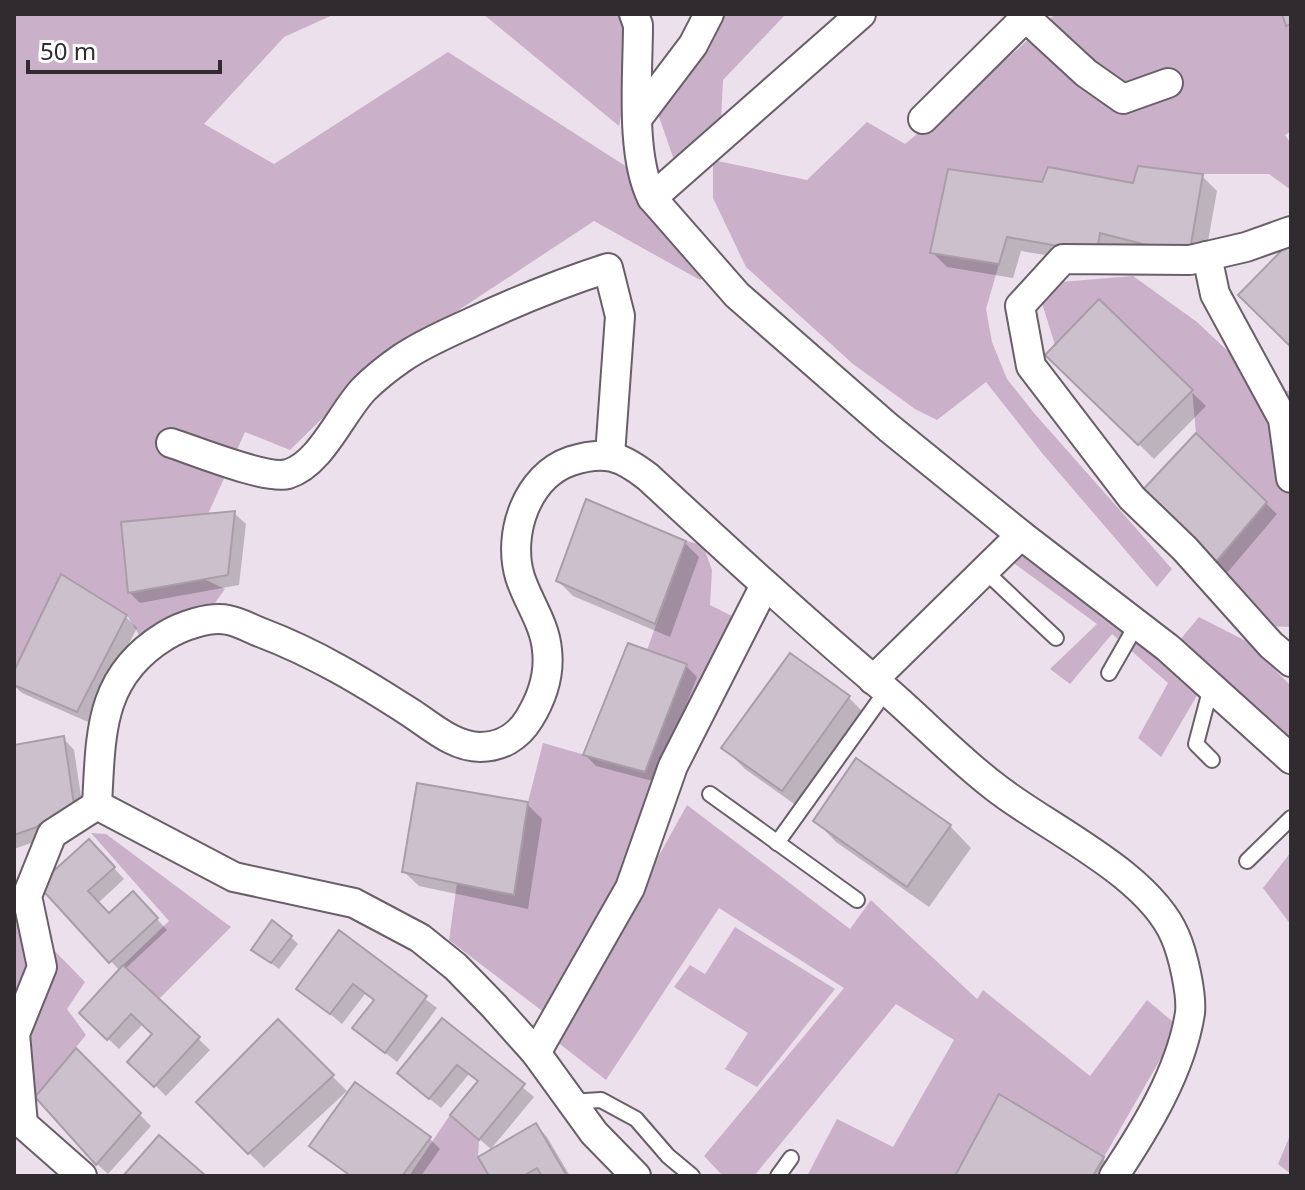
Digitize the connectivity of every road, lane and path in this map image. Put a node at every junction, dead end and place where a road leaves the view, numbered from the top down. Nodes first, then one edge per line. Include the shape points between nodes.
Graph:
1 (634, 14) edge
2 (709, 14) edge
3 (861, 14) edge
4 (1025, 15) edge
5 (1168, 83) dead end
6 (637, 119) junction
7 (923, 119) dead end
8 (652, 198) junction
9 (1291, 231) edge
10 (1207, 256) junction
11 (171, 443) dead end
12 (610, 455) junction
13 (1291, 478) edge
14 (1021, 535) junction
15 (985, 571) junction
16 (765, 585) junction
17 (1137, 624) junction
18 (1056, 638) dead end
19 (1291, 662) edge
20 (1109, 673) dead end
21 (879, 685) junction
22 (1211, 687) junction
23 (1291, 759) edge
24 (1212, 760) dead end
25 (710, 794) dead end
26 (97, 805) junction
27 (1291, 818) edge
28 (777, 843) junction
29 (1247, 861) dead end
30 (857, 900) dead end
31 (536, 1053) junction
32 (570, 1102) junction
33 (791, 1158) dead end
34 (82, 1176) edge
35 (636, 1176) edge
36 (692, 1176) edge
37 (778, 1176) edge
38 (1114, 1176) edge

1 - 6 street
2 - 6 street via 693,45
3 - 8 street
4 - 5 street via 1086,73 1123,99
4 - 7 street
6 - 8 street via 644,183
8 - 14 street via 737,295
9 - 10 street
10 - 13 street via 1215,294 1283,419
10 - 19 street via 1063,259 1020,306 1031,366 1132,498
11 - 12 street via 277,476 300,469 363,390 400,359 545,288 608,268 620,316
12 - 16 street via 648,477
12 - 26 street via 588,455 549,473 523,508 516,555 542,627 547,677 539,703 511,739 476,748 453,741 296,646 226,619 198,622 148,646 116,684 106,707
14 - 15 street
14 - 17 street
15 - 18 lane
15 - 21 street
16 - 21 street
16 - 31 street via 673,766 630,888
17 - 20 lane
17 - 22 street
21 - 28 lane
21 - 38 street via 995,788 1132,884 1158,908 1175,935 1190,1010 1157,1105
22 - 23 street
22 - 24 lane via 1196,744
25 - 28 lane
26 - 31 street via 234,877 354,903 399,925 456,967
26 - 34 street via 52,834 27,896 42,967 15,1034 23,1124
27 - 29 lane
28 - 30 lane
31 - 32 street
32 - 35 street
32 - 36 lane via 601,1100 636,1119
33 - 37 lane

